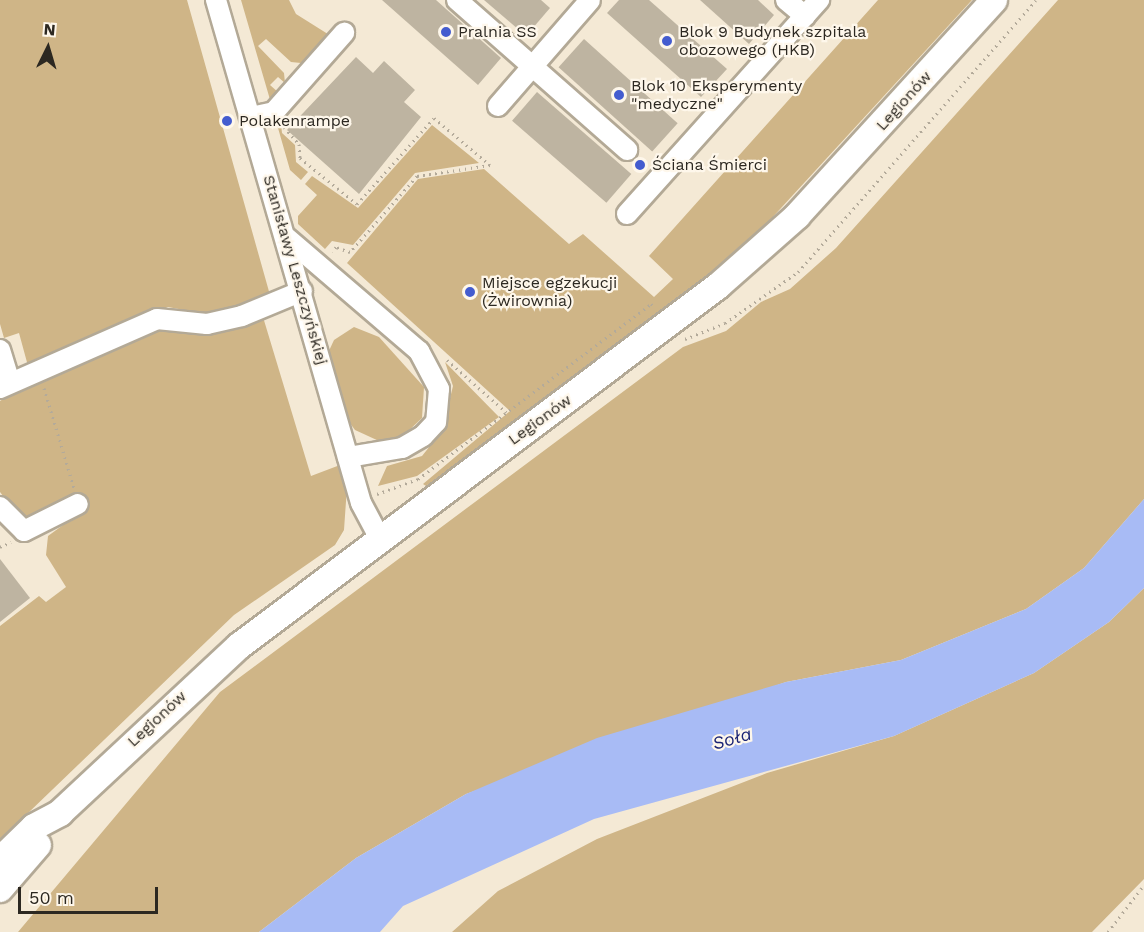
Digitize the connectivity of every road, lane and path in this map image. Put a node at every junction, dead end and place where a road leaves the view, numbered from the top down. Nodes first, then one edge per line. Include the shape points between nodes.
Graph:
1 (216, 0) edge
2 (457, 0) edge
3 (590, 0) edge
4 (786, 0) edge
5 (819, 0) edge
6 (994, 0) edge
7 (1036, 0) edge
8 (805, 16) junction
9 (344, 33) dead end
10 (533, 66) junction
11 (277, 106) junction
12 (498, 106) dead end
13 (251, 117) junction
14 (627, 150) dead end
15 (627, 214) dead end
16 (287, 238) junction
17 (321, 250) dead end
18 (302, 291) junction
19 (680, 340) dead end
20 (0, 350) edge
21 (444, 358) dead end
22 (38, 368) junction
23 (5, 386) edge
24 (506, 412) dead end
25 (348, 457) junction
26 (78, 504) joint
27 (0, 507) edge
28 (380, 537) junction
29 (60, 813) junction
30 (0, 860) edge
31 (1144, 885) edge
32 (0, 889) edge
33 (1108, 932) edge

1 - 13 street, Stanisławy Leszczyńskiej
2 - 10 street
3 - 10 street
4 - 8 street
5 - 8 street
6 - 28 main road, Legionów via 797,216 718,286
7 - 19 path via 798,272 707,334
8 - 15 street
9 - 11 street
10 - 12 street
10 - 14 street
11 - 13 street
11 - 17 path via 284,131 299,144 300,158 357,204 434,118 490,165 417,176 350,252 336,247 329,256
13 - 16 street, Stanisławy Leszczyńskiej
16 - 18 street, Stanisławy Leszczyńskiej
16 - 25 street via 419,351 439,389 436,422 423,436 402,448
18 - 22 street via 242,316 207,324 157,319
18 - 25 street, Stanisławy Leszczyńskiej
20 - 23 street
21 - 24 path
22 - 23 street
22 - 26 path
25 - 28 street, Stanisławy Leszczyńskiej via 361,503
26 - 27 street via 24,531
28 - 29 main road, Legionów via 190,688
29 - 30 main road, Legionów via 34,827
29 - 32 main road, Legionów
31 - 33 path

